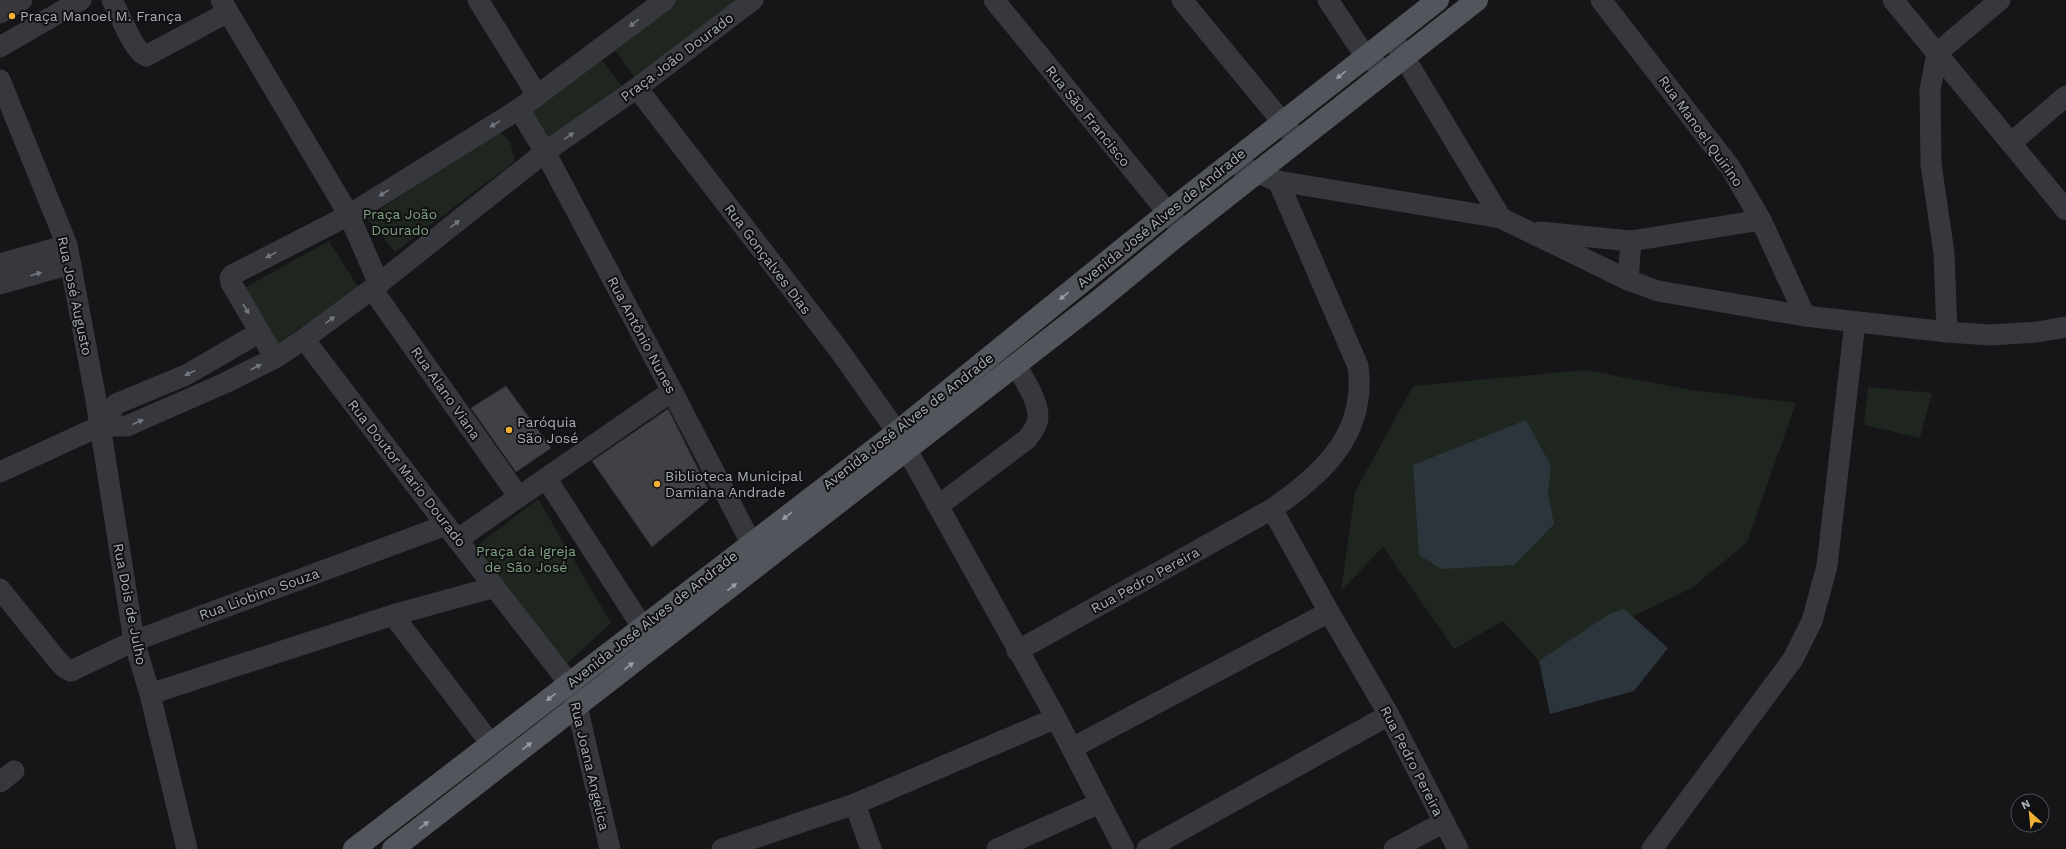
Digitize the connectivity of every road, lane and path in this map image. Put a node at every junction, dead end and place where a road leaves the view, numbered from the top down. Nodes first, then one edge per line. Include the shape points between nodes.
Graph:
1 (22, 0) edge
2 (81, 0) edge
3 (112, 0) edge
4 (478, 0) edge
5 (665, 0) edge
6 (754, 0) edge
7 (994, 0) edge
8 (1182, 0) edge
9 (1328, 0) edge
10 (1438, 0) edge
11 (1477, 0) edge
12 (1601, 0) edge
13 (1893, 0) edge
14 (2000, 0) edge
15 (224, 6) edge
16 (0, 13) edge
17 (1392, 37) junction
18 (0, 47) edge
19 (1937, 52) junction
20 (1365, 56) junction
21 (1404, 58) junction
22 (1386, 72) junction
23 (0, 80) edge
24 (637, 88) junction
25 (537, 95) junction
26 (2066, 96) edge
27 (519, 109) junction
28 (1282, 122) junction
29 (1298, 141) junction
30 (2011, 143) junction
31 (545, 152) junction
32 (1232, 163) junction
33 (1256, 174) junction
34 (1278, 182) junction
35 (2066, 210) edge
36 (1167, 213) junction
37 (349, 215) junction
38 (1501, 218) junction
39 (1761, 220) junction
40 (1183, 231) junction
41 (1527, 231) junction
42 (1631, 241) junction
43 (69, 254) junction
44 (0, 264) edge
45 (1628, 280) junction
46 (0, 284) edge
47 (376, 287) junction
48 (1805, 316) junction
49 (1855, 322) junction
50 (2066, 327) edge
51 (260, 332) junction
52 (1947, 332) junction
53 (304, 339) junction
54 (274, 358) junction
55 (215, 360) junction
56 (1016, 365) junction
57 (225, 383) junction
58 (672, 391) junction
59 (100, 426) junction
60 (902, 440) junction
61 (0, 472) edge
62 (546, 478) junction
63 (519, 497) junction
64 (938, 506) junction
65 (1272, 509) junction
66 (452, 532) junction
67 (751, 543) junction
68 (762, 564) junction
69 (495, 587) junction
70 (0, 589) edge
71 (1329, 612) junction
72 (393, 614) junction
73 (642, 627) junction
74 (134, 641) junction
75 (655, 646) junction
76 (1018, 651) junction
77 (570, 683) junction
78 (150, 694) junction
79 (577, 706) junction
80 (1389, 715) junction
81 (1056, 718) junction
82 (491, 744) junction
83 (1072, 748) junction
84 (1100, 803) junction
85 (855, 804) junction
86 (1444, 822) junction
87 (187, 849) edge
88 (354, 849) edge
89 (393, 849) edge
90 (610, 849) edge
91 (722, 849) edge
92 (871, 849) edge
93 (997, 849) edge
94 (1124, 849) edge
95 (1147, 849) edge
96 (1394, 849) edge
97 (1458, 849) edge
98 (1652, 849) edge

1 - 16 street
2 - 18 street
3 - 15 street via 136,47 146,56
4 - 25 street
5 -> 25 street
6 - 24 street, Praça João Dourado
7 - 36 street, Rua São Francisco
8 - 28 street
9 - 20 street
10 - 17 main road, Avenida José Alves de Andrade
11 - 21 main road, Avenida José Alves de Andrade
12 - 39 street, Rua Manoel Quirino via 1730,167
13 - 19 street
14 - 19 street
15 - 37 street, Rua Alano Viana
17 - 20 main road, Avenida José Alves de Andrade
17 - 21 street
19 - 30 street
19 - 52 street via 1930,90 1931,164 1944,253
20 - 22 street
20 -> 28 main road, Avenida José Alves de Andrade
21 - 22 main road, Avenida José Alves de Andrade
21 - 38 street
22 - 29 main road, Avenida José Alves de Andrade
23 - 43 street, Rua José Augusto
31 -> 24 street, Praça João Dourado
24 - 60 street, Rua Gonçalves Dias via 834,344
25 - 27 street
26 - 30 street
27 - 31 street, Rua Antônio Nunes
27 -> 37 street
28 - 29 street
28 - 32 main road, Avenida José Alves de Andrade
29 - 33 main road, Avenida José Alves de Andrade
30 - 35 street
47 -> 31 street, Praça João Dourado
31 - 58 street, Rua Antônio Nunes
32 - 33 street
32 - 36 main road, Avenida José Alves de Andrade
33 - 34 street
33 - 40 main road, Avenida José Alves de Andrade
34 - 38 street
34 - 65 street, Rua Pedro Pereira via 1358,366 1359,390 1353,419 1343,442 1326,467 1303,488
36 - 40 street, Rua São Francisco
36 -> 60 main road, Avenida José Alves de Andrade
37 - 47 street, Rua Alano Viana
37 -> 51 street via 232,275 231,283
38 - 41 street
39 - 42 street
39 - 48 street, Rua Manoel Quirino
40 - 56 main road, Avenida José Alves de Andrade
41 - 42 street
41 - 45 street
42 - 45 street
43 - 44 street
46 -> 43 street
43 - 59 street, Rua José Augusto
45 - 48 street via 1658,291
53 -> 47 street, Praça João Dourado
47 - 63 street, Rua Alano Viana
48 - 49 street
49 - 52 street
49 - 98 street via 1827,566 1812,621 1793,659
50 - 52 street via 1990,335
51 - 54 street
51 - 55 street
53 - 54 street, Praça João Dourado
53 - 66 street, Rua Doutor Mario Dourado
57 -> 54 street, Praça João Dourado
55 - 57 street
55 -> 59 street via 116,404
56 - 60 main road, Avenida José Alves de Andrade
56 - 64 street via 1035,404 1038,417 1035,428 1022,443
59 -> 57 street, Praça João Dourado via 127,426
58 - 62 street, Rua Liobino Souza
58 - 67 street, Rua Antônio Nunes
59 - 61 street
59 - 74 street, Rua Dois de Julho
60 - 64 street
60 -> 67 main road, Avenida José Alves de Andrade
60 - 68 main road, Avenida José Alves de Andrade
62 - 63 street, Rua Liobino Souza
62 - 73 street
63 - 66 street, Rua Liobino Souza
64 - 76 street
65 - 71 street, Rua Pedro Pereira
65 - 76 street, Rua Pedro Pereira
66 - 69 street, Rua Doutor Mario Dourado
66 - 74 street, Rua Liobino Souza
67 - 68 street, Rua Antônio Nunes
67 - 73 main road, Avenida José Alves de Andrade
75 -> 68 main road, Avenida José Alves de Andrade
69 - 72 street
69 - 77 street, Rua Doutor Mario Dourado
70 - 74 street, Rua Liobino Souza via 65,668 74,670
71 - 80 street, Rua Pedro Pereira
71 - 83 street
72 - 78 street
72 - 82 street
73 - 75 street
73 - 77 main road, Avenida José Alves de Andrade
74 - 78 street, Rua Dois de Julho
79 -> 75 main road, Avenida José Alves de Andrade
76 - 81 street
77 - 79 street, Rua Joana Angelica
77 -> 82 main road, Avenida José Alves de Andrade
78 - 87 street, Rua Dois de Julho
89 -> 79 main road, Avenida José Alves de Andrade
79 - 90 street, Rua Joana Angelica
80 - 86 street, Rua Pedro Pereira
80 - 95 street
81 - 83 street
81 - 85 street
82 - 88 main road, Avenida José Alves de Andrade
83 - 84 street
84 - 93 street
84 - 94 street
85 - 91 street
85 - 92 street
86 - 96 street
86 - 97 street, Rua Pedro Pereira

